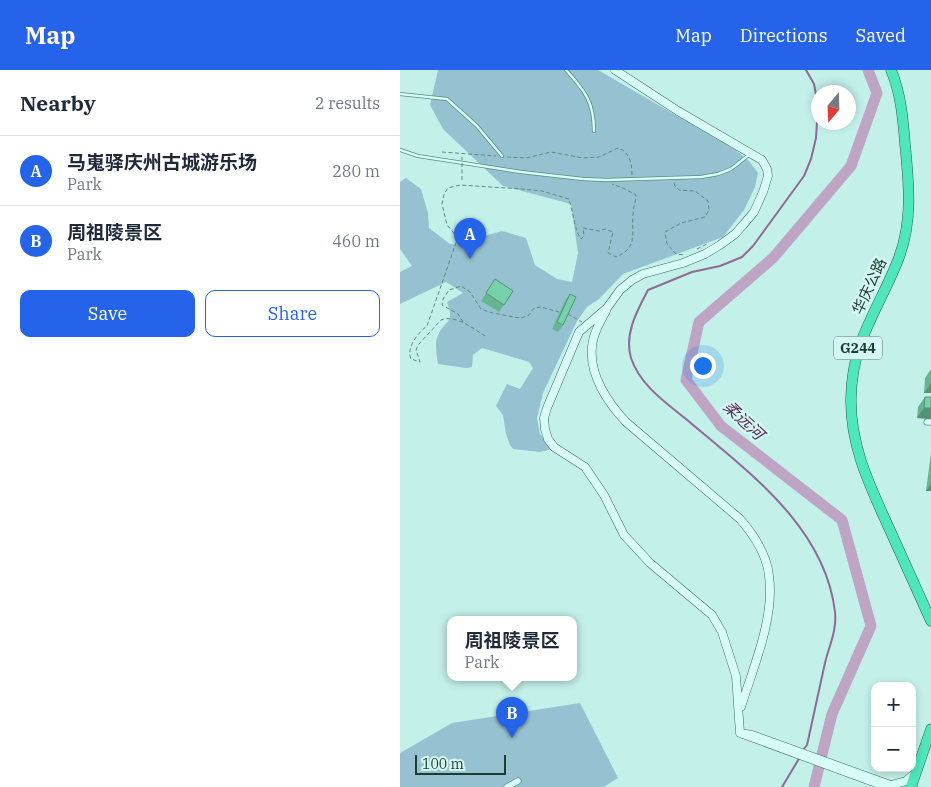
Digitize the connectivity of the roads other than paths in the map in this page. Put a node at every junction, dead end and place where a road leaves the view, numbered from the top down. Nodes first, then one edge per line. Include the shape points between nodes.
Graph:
1 (566, 70) edge
2 (615, 70) edge
3 (893, 70) edge
4 (400, 94) edge
5 (594, 131) dead end
6 (400, 150) edge
7 (752, 153) junction
8 (502, 156) road end
9 (607, 308) junction
10 (931, 613) edge
11 (931, 621) edge
12 (740, 711) junction
13 (931, 729) edge
14 (931, 738) edge
15 (917, 771) junction
16 (518, 781) dead end
17 (891, 786) edge
18 (507, 787) edge
19 (913, 787) edge

1 - 5 lane via 584,90 594,114
2 - 7 street via 685,116
3 - 10 highway, 华庆公路 / G244 via 899,81 906,115 912,187 911,221 901,260 861,348 855,385 855,416 868,474
3 - 11 highway, 华庆公路 / G244 via 903,116 909,188 908,221 898,259 858,348 852,384 852,416 865,476
4 - 8 lane via 447,99 477,126
6 - 7 lane via 418,156 584,180 700,177 730,169
7 - 9 street via 762,160 768,176 754,212 735,234 704,254 632,280
9 - 12 street via 592,346 593,362 598,380 614,410 740,519 752,532 767,563 770,577 768,614
9 - 12 street via 579,332 544,418 548,439 554,447 585,467 604,494 624,535 650,563 712,615 722,632 736,676
12 - 17 street via 740,733
13 - 15 highway
14 - 19 highway
15 - 17 street via 906,781
15 - 19 highway
16 - 18 street

